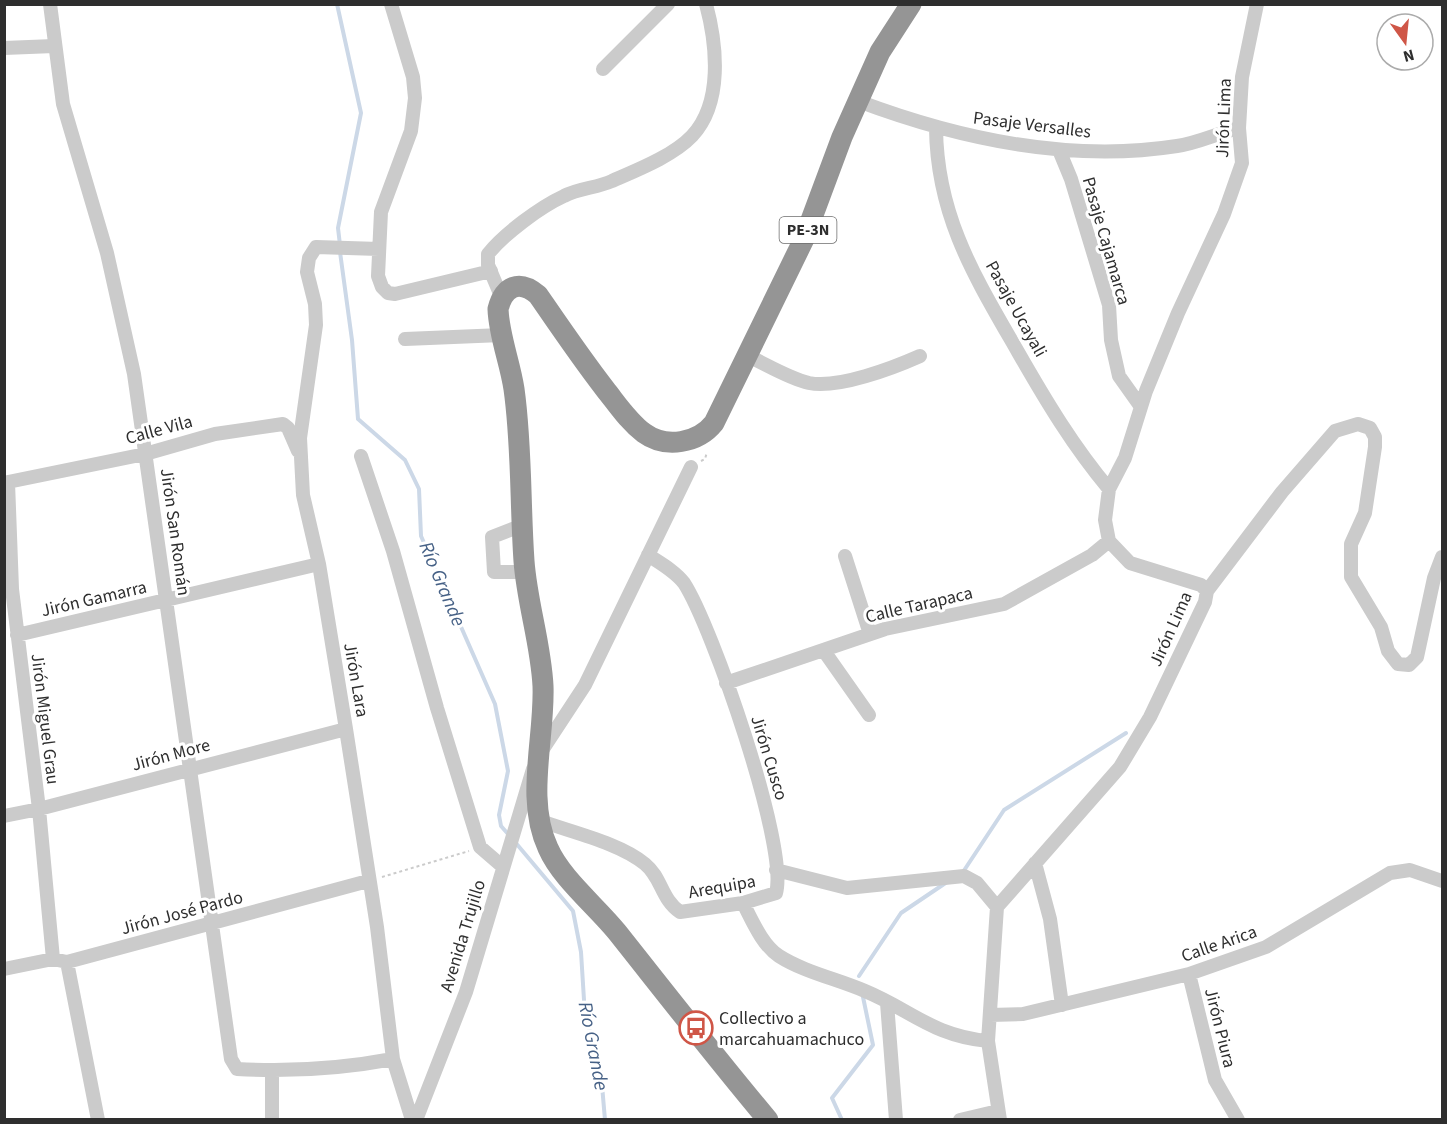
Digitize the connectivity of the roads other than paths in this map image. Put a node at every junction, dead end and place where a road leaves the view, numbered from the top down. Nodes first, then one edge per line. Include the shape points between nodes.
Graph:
1 (50, 4) edge
2 (391, 4) edge
3 (668, 4) edge
4 (706, 4) edge
5 (911, 4) edge
6 (1257, 4) edge
7 (54, 46) junction
8 (4, 48) edge
9 (603, 69) dead end
10 (858, 101) junction
11 (936, 128) junction
12 (1239, 128) junction
13 (1059, 150) junction
14 (373, 249) junction
15 (491, 272) junction
16 (501, 296) junction
17 (502, 335) junction
18 (405, 339) dead end
19 (746, 355) junction
20 (920, 356) dead end
21 (1141, 407) junction
22 (145, 454) junction
23 (361, 456) dead end
24 (301, 457) junction
25 (691, 467) dead end
26 (6, 481) edge
27 (1109, 489) junction
28 (523, 525) junction
29 (1109, 541) junction
30 (648, 555) junction
31 (846, 556) dead end
32 (1443, 557) edge
33 (319, 564) junction
34 (526, 572) junction
35 (1207, 591) junction
36 (166, 602) junction
37 (870, 634) junction
38 (17, 635) junction
39 (824, 651) junction
40 (726, 683) junction
41 (869, 715) dead end
42 (346, 729) junction
43 (536, 759) junction
44 (189, 768) junction
45 (39, 809) junction
46 (4, 816) edge
47 (541, 821) junction
48 (1035, 862) junction
49 (503, 863) junction
50 (776, 870) junction
51 (368, 881) junction
52 (1443, 881) edge
53 (743, 903) junction
54 (997, 907) junction
55 (211, 924) junction
56 (60, 961) junction
57 (4, 969) edge
58 (1189, 974) junction
59 (887, 1003) junction
60 (1062, 1005) junction
61 (990, 1015) junction
62 (987, 1041) junction
63 (393, 1059) junction
64 (272, 1071) junction
65 (999, 1115) edge
66 (98, 1119) edge
67 (272, 1119) edge
68 (414, 1119) edge
69 (768, 1119) edge
70 (896, 1119) edge
71 (960, 1119) edge
72 (1238, 1119) edge

1 - 7 street, Jirón San Román
2 - 14 street via 416,98 411,131 381,212
3 - 9 street
4 - 15 street via 716,48 715,72 702,123 691,137 610,182 562,196 497,243 488,254
5 - 10 highway, PE-3N via 880,52
6 - 12 street, Jirón Lima via 1242,78
7 - 8 street
7 - 22 street, Jirón San Román via 63,104 119,301
10 - 11 street, Pasaje Versalles
10 - 19 highway, PE-3N via 804,239
11 - 13 street, Pasaje Versalles via 997,142
11 - 27 street, Pasaje Ucayali via 937,159 958,241 989,305 1052,412
12 - 13 street, Pasaje Versalles via 1176,146 1094,152
12 - 21 street, Jirón Lima via 1242,163 1236,182
13 - 21 street, Pasaje Cajamarca via 1109,305 1119,376
14 - 15 street via 378,276 388,293
14 - 24 street, Jirón Lara via 316,247 309,258 307,272 316,325 304,401
15 - 16 street
16 - 17 highway via 498,309
16 - 19 highway, PE-3N via 521,285 538,295 625,415 645,434 661,441 686,441 707,431
17 - 18 street
17 - 28 highway via 515,399
19 - 20 street via 800,380 825,384 878,372
21 - 27 street, Jirón Lima via 1125,458
22 - 24 street, Calle Vila via 215,434 283,424
22 - 26 street, Calle Vila
22 - 36 street, Jirón San Román
23 - 49 street via 393,550 480,847
24 - 33 street, Jirón Lara via 303,495
25 - 30 street, Avenida Trujillo
26 - 38 street, Jirón Miguel Grau
27 - 29 street, Jirón Lima via 1105,520
28 - 34 highway
28 - 34 street via 492,537 494,572
29 - 35 street, Jirón Lima via 1130,563 1201,585
29 - 37 street, Calle Tarapaca via 1092,555 1004,604
30 - 40 street, Jirón Cusco via 682,581
30 - 43 street, Avenida Trujillo via 585,686
31 - 37 street
32 - 35 street via 1434,578 1416,657 1409,665 1398,664 1351,577 1351,544 1365,513 1375,447 1370,428 1359,424 1335,431 1311,455
33 - 36 street, Jirón Gamarra
33 - 42 street, Jirón Lara
34 - 43 highway via 543,686 542,732
35 - 48 street, Jirón Lima via 1149,717 1120,767
36 - 38 street, Jirón Gamarra
36 - 44 street, Jirón San Román
37 - 39 street, Calle Tarapaca
38 - 45 street, Jirón Miguel Grau
39 - 40 street, Calle Tarapaca
39 - 41 street
40 - 50 street, Jirón Cusco via 765,799
42 - 44 street, Jirón More
42 - 51 street, Jirón Lara
43 - 47 highway
43 - 49 street, Avenida Trujillo
44 - 45 street, Jirón More
44 - 55 street, Jirón San Román
45 - 46 street, Jirón More
45 - 56 street, Jirón Miguel Grau
47 - 53 street, Arequipa via 622,850 645,864 658,879 665,899 680,912
47 - 69 highway via 548,848 560,866
48 - 54 street, Jirón Lima
48 - 60 street via 1050,919
49 - 68 street, Avenida Trujillo via 466,992
50 - 53 street, Arequipa via 777,889 773,895
50 - 54 street via 847,888 964,876 977,883
51 - 55 street, Jirón José Pardo
51 - 63 street, Jirón Lara
52 - 58 street, Calle Arica via 1410,870 1390,873 1266,947
53 - 59 street via 760,934 778,955
54 - 61 street
55 - 56 street, Jirón José Pardo
55 - 64 street, Jirón San Román via 231,1059 237,1069
56 - 57 street, Jirón José Pardo
56 - 66 street, Jirón Miguel Grau
58 - 60 street, Calle Arica
58 - 72 street, Jirón Piura via 1215,1080
59 - 62 street via 940,1030
59 - 70 street
60 - 61 street, Calle Arica via 1023,1014
61 - 62 street
62 - 65 street
63 - 64 street via 353,1066
63 - 68 street, Jirón Lara
64 - 67 street
65 - 71 street

